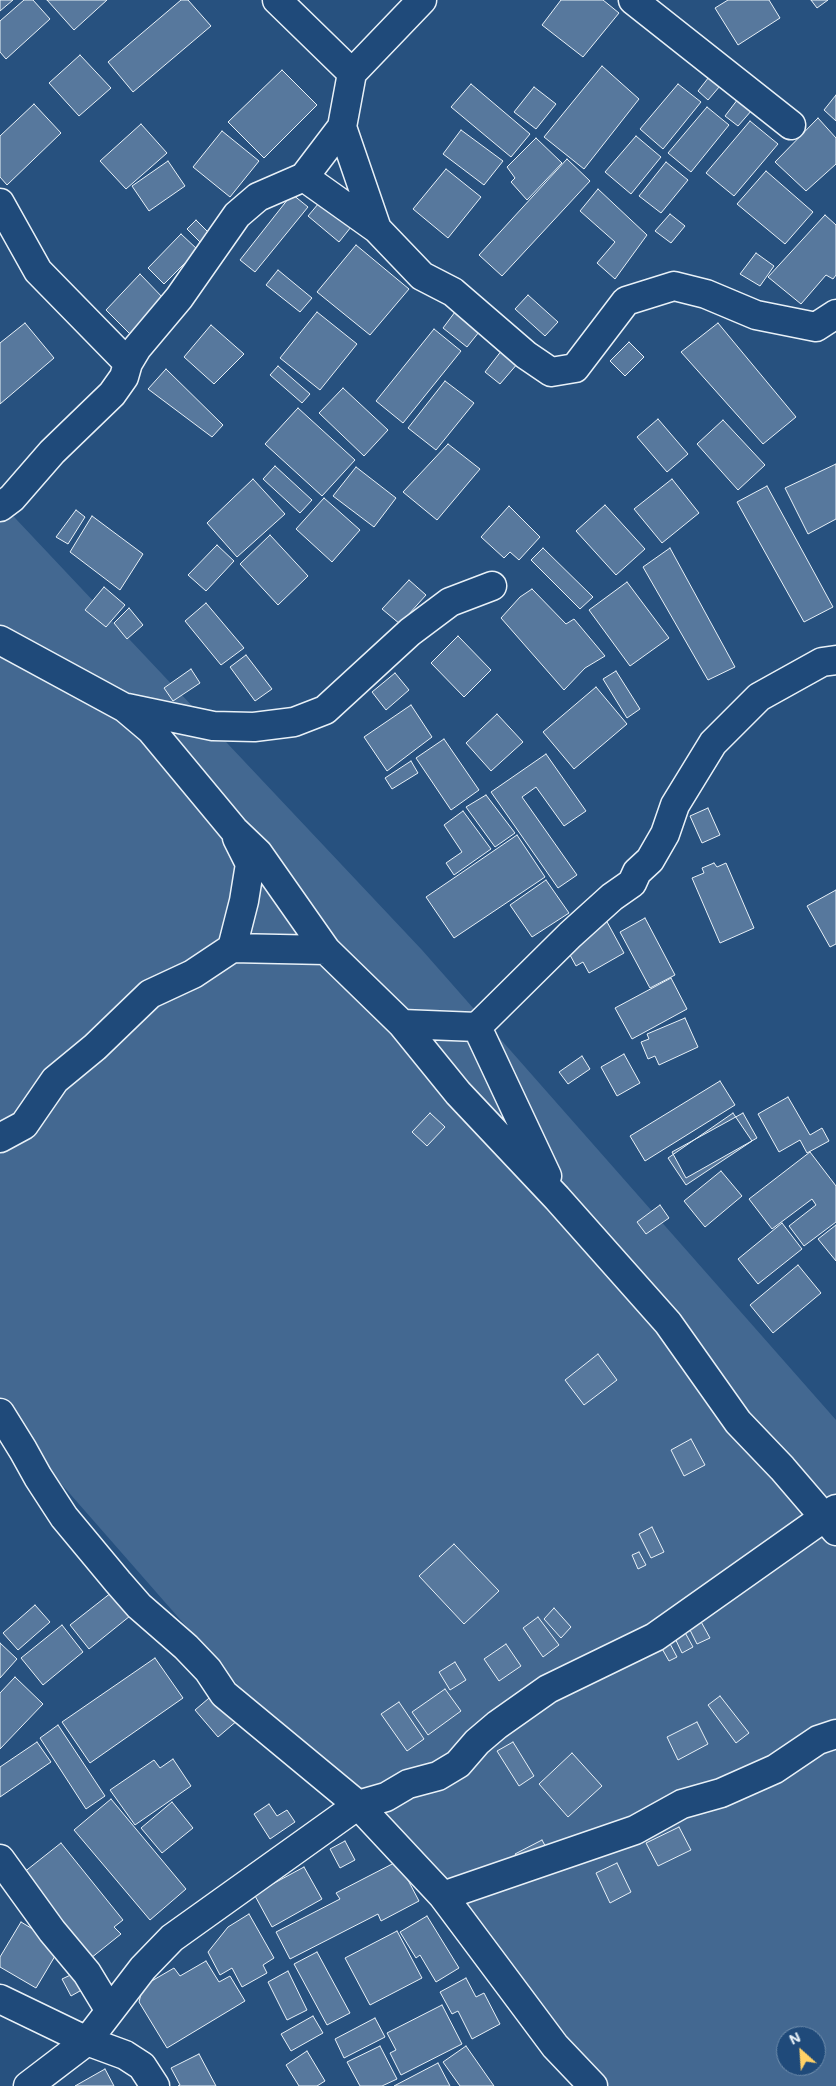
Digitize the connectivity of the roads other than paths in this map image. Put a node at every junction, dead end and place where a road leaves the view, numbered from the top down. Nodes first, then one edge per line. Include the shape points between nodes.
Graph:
1 (278, 0) edge
2 (422, 0) edge
3 (633, 0) edge
4 (352, 73) junction
5 (791, 125) dead end
6 (342, 126) junction
7 (304, 176) junction
8 (0, 204) edge
9 (377, 229) junction
10 (836, 314) edge
11 (128, 363) junction
12 (0, 507) edge
13 (492, 586) dead end
14 (0, 640) edge
15 (836, 660) edge
16 (125, 708) junction
17 (234, 830) junction
18 (232, 948) junction
19 (326, 950) junction
20 (402, 1024) junction
21 (477, 1027) junction
22 (0, 1138) edge
23 (557, 1198) junction
24 (0, 1413) edge
25 (832, 1519) edge
26 (836, 1734) edge
27 (358, 1805) junction
28 (0, 1859) edge
29 (443, 1896) junction
30 (0, 1999) edge
31 (110, 2011) junction
32 (87, 2042) junction
33 (28, 2086) edge
34 (154, 2086) edge
35 (593, 2086) edge

1 - 4 street
2 - 4 street
3 - 5 street
4 - 6 street
6 - 7 street
6 - 9 street
7 - 9 street
7 - 11 street via 258,197 237,215 179,298
8 - 11 street via 38,271
9 - 10 street via 422,276 453,292 550,372 575,368 626,301 674,286 706,294 756,315 816,327
11 - 12 street via 124,377 112,394
13 - 16 street via 450,602 410,632 325,710 294,722 254,727 213,726
14 - 16 street
15 - 21 street via 822,662 760,697 713,743 675,805 665,834 650,860 637,872 632,883 570,935
16 - 17 street via 151,730
17 - 18 street via 250,864
17 - 19 street via 258,853
18 - 19 street
18 - 22 street via 193,974 150,994 55,1080 24,1125
19 - 20 street
20 - 21 street
20 - 23 street via 458,1093
21 - 23 street
23 - 25 street via 668,1323 738,1422
24 - 27 street via 64,1517 134,1600 186,1647 208,1670 224,1694
25 - 27 street via 655,1637 548,1689 497,1725 458,1764 438,1776 408,1784 386,1797
26 - 29 street via 818,1740 775,1769 721,1793 682,1804 635,1830
27 - 29 street
27 - 31 street via 172,1938 143,1968
28 - 31 street via 87,1973
29 - 35 street via 555,2046
30 - 32 street
31 - 32 street
32 - 33 street
32 - 34 street via 126,2055 142,2066

